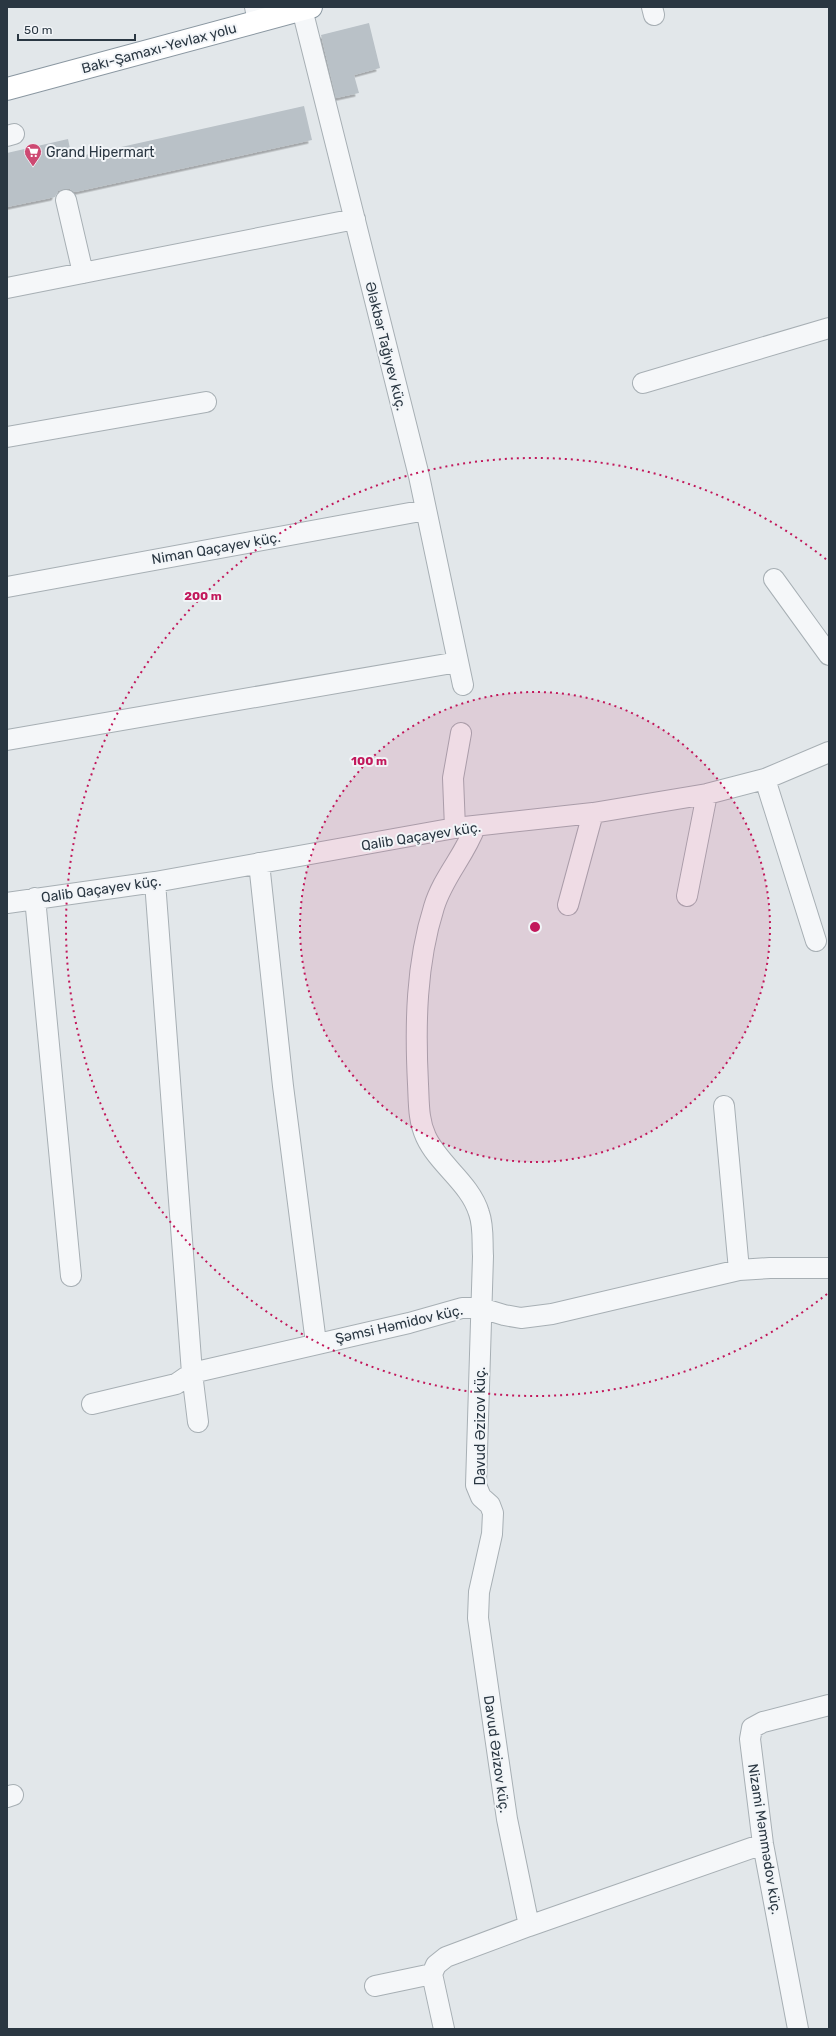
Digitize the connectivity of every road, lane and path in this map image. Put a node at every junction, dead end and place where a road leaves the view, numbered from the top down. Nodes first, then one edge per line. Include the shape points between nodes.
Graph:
1 (306, 8) edge
2 (257, 14) edge
3 (7, 89) edge
4 (66, 200) dead end
5 (355, 218) junction
6 (83, 273) junction
7 (7, 288) edge
8 (829, 328) edge
9 (643, 383) dead end
10 (206, 402) dead end
11 (7, 437) edge
12 (426, 510) junction
13 (774, 579) dead end
14 (7, 587) edge
15 (829, 655) edge
16 (458, 662) junction
17 (462, 685) dead end
18 (461, 734) dead end
19 (7, 740) edge
20 (829, 752) edge
21 (765, 779) junction
22 (707, 794) junction
23 (593, 813) junction
24 (475, 826) junction
25 (455, 828) junction
26 (258, 863) junction
27 (155, 882) junction
28 (688, 896) dead end
29 (35, 898) junction
30 (7, 902) edge
31 (568, 905) dead end
32 (816, 941) dead end
33 (724, 1106) dead end
34 (829, 1268) edge
35 (738, 1270) junction
36 (70, 1276) dead end
37 (481, 1308) junction
38 (316, 1343) junction
39 (192, 1373) junction
40 (92, 1404) dead end
41 (198, 1422) dead end
42 (829, 1705) edge
43 (762, 1844) junction
44 (529, 1926) junction
45 (432, 1974) junction
46 (375, 1986) dead end
47 (444, 2029) edge
48 (798, 2029) edge

1 - 2 highway, Bakı-Şamaxı-Yevlax yolu
1 - 5 street, Ələkbər Tağıyev küç.
2 - 3 highway, Bakı-Şamaxı-Yevlax yolu
4 - 6 street
5 - 6 street
5 - 12 street, Ələkbər Tağıyev küç.
6 - 7 street
8 - 9 street
10 - 11 street
12 - 14 street, Niman Qaçayev küç.
12 - 16 street, Ələkbər Tağıyev küç.
13 - 15 street
16 - 17 street, Ələkbər Tağıyev küç.
16 - 19 street
18 - 25 street via 453,778
20 - 21 street, Qalib Qaçayev küç.
21 - 22 street, Qalib Qaçayev küç.
21 - 32 street
22 - 23 street, Qalib Qaçayev küç.
22 - 28 street
23 - 24 street, Qalib Qaçayev küç.
23 - 31 street
24 - 25 street, Qalib Qaçayev küç.
24 - 37 street, Davud Əzizov küç. via 434,906 420,964 416,1044 420,1122 425,1136 431,1148 469,1194 479,1212 483,1256
25 - 26 street, Qalib Qaçayev küç.
26 - 27 street, Qalib Qaçayev küç.
26 - 38 street
27 - 29 street, Qalib Qaçayev küç.
27 - 39 street
29 - 30 street, Qalib Qaçayev küç.
29 - 36 street
33 - 35 street
34 - 35 street, Şəmsi Həmidov küç.
35 - 37 street, Şəmsi Həmidov küç. via 552,1314 521,1318 504,1316
37 - 38 street, Şəmsi Həmidov küç. via 462,1308 409,1323
37 - 44 street, Davud Əzizov küç. via 476,1485 493,1513 492,1534 479,1592 478,1618 507,1819
38 - 39 street, Şəmsi Həmidov küç.
39 - 40 street, Şəmsi Həmidov küç. via 176,1384
39 - 41 street
42 - 43 street, Nizami Məmmədov küç. via 762,1722 752,1728 750,1739
43 - 44 street
43 - 48 street, Nizami Məmmədov küç.
44 - 45 street via 446,1957 436,1965
45 - 46 street
45 - 47 street

